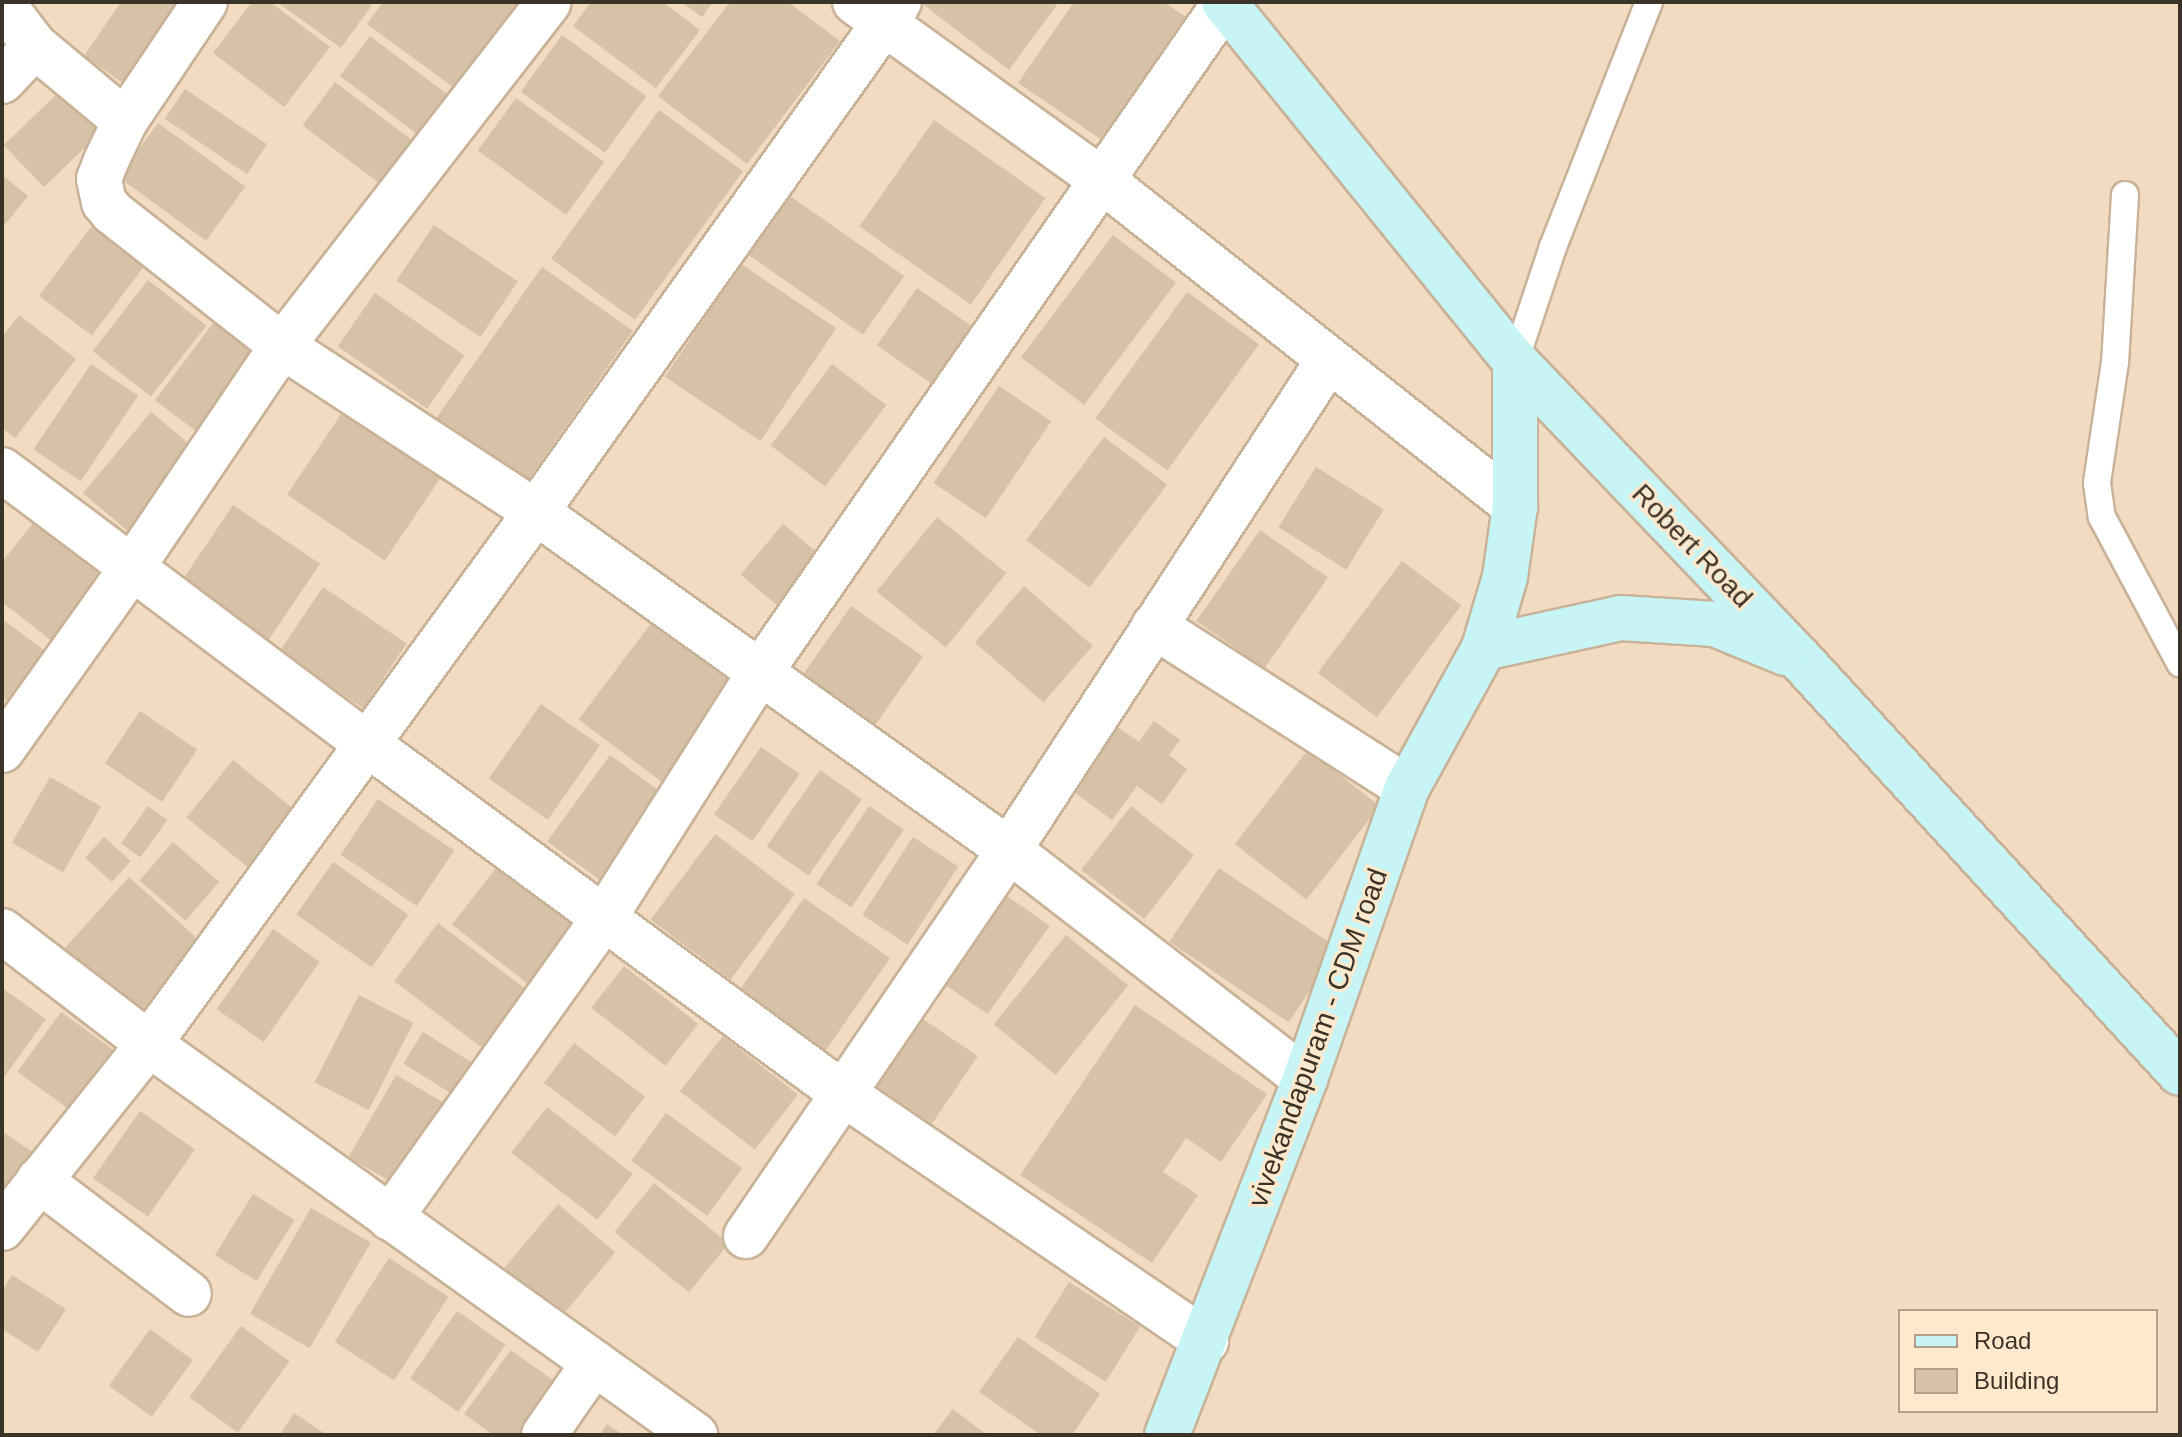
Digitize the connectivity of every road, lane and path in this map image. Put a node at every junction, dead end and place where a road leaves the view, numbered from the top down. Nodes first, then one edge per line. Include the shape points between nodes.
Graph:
1 (205, 2) edge
2 (549, 2) edge
3 (1224, 2) edge
4 (1649, 2) edge
5 (2, 3) edge
6 (879, 9) edge
7 (35, 46) junction
8 (2, 81) edge
9 (125, 121) junction
10 (1103, 181) junction
11 (2125, 195) dead end
12 (282, 346) junction
13 (1328, 361) junction
14 (1515, 361) junction
15 (2, 470) edge
16 (1515, 506) junction
17 (536, 512) junction
18 (131, 569) junction
19 (1154, 626) junction
20 (1484, 648) junction
21 (1799, 658) junction
22 (2180, 663) edge
23 (761, 671) junction
24 (366, 743) junction
25 (2, 750) edge
26 (1407, 788) junction
27 (1009, 850) junction
28 (604, 918) junction
29 (2, 931) edge
30 (149, 1044) junction
31 (2180, 1073) edge
32 (1305, 1079) junction
33 (841, 1092) junction
34 (39, 1180) junction
35 (390, 1218) junction
36 (2, 1228) edge
37 (746, 1236) dead end
38 (189, 1294) dead end
39 (1206, 1341) junction
40 (594, 1363) junction
41 (544, 1435) edge
42 (695, 1435) edge
43 (1167, 1435) edge

1 - 9 street
2 - 12 street
3 - 10 street
3 - 14 street, Robert Road
4 - 14 lane via 1553,247
5 - 7 street
6 - 10 street
6 - 17 street
7 - 8 street
7 - 9 street
9 - 12 street via 99,179 104,202
10 - 13 street
10 - 23 street
11 - 22 lane via 2115,362 2097,483 2102,517
12 - 17 street
12 - 18 street
13 - 16 street
13 - 19 street
14 - 16 street, vivekandapuram - CDM road
14 - 21 street, Robert Road
15 - 18 street
16 - 20 street, vivekandapuram - CDM road via 1505,577
17 - 23 street
17 - 24 street
18 - 24 street
18 - 25 street
19 - 26 street
19 - 27 street
20 - 21 street via 1621,618 1715,624
20 - 26 street, vivekandapuram - CDM road
21 - 31 street, Robert Road
23 - 27 street
23 - 28 street
24 - 28 street
24 - 30 street
26 - 32 street, vivekandapuram - CDM road
27 - 32 street
27 - 33 street
28 - 33 street
28 - 35 street
29 - 30 street
30 - 34 street
30 - 35 street
32 - 39 street, vivekandapuram - CDM road
33 - 37 street
33 - 39 street
34 - 36 street
34 - 38 street
35 - 40 street
39 - 43 street, vivekandapuram - CDM road
40 - 41 street
40 - 42 street

